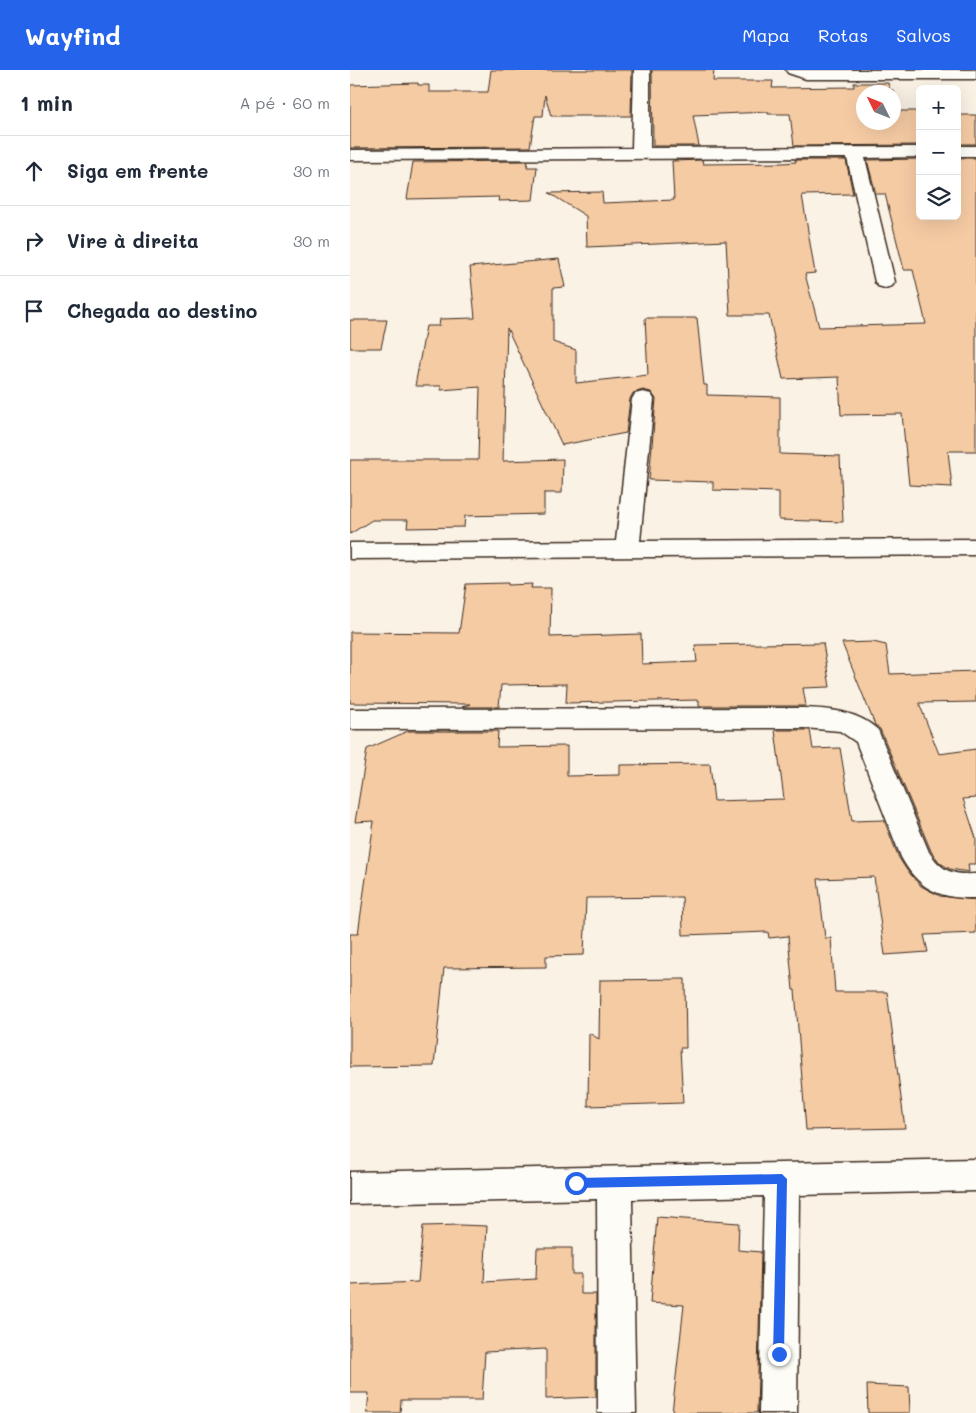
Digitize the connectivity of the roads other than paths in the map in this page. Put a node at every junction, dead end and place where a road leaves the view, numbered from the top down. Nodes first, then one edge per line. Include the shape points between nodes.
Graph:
1 (642, 70) edge
2 (794, 70) edge
3 (976, 74) edge
4 (961, 151) edge
5 (976, 151) edge
6 (855, 152) junction
7 (916, 152) edge
8 (641, 153) junction
9 (350, 155) edge
10 (885, 282) dead end
11 (643, 399) dead end
12 (976, 547) edge
13 (627, 548) junction
14 (350, 552) edge
15 (350, 719) edge
16 (976, 886) edge
17 (976, 1175) edge
18 (782, 1179) junction
19 (614, 1182) junction
20 (350, 1188) edge
21 (616, 1413) edge
22 (778, 1413) edge

1 - 8 street
2 - 3 street via 829,76
4 - 5 street
6 - 7 street
6 - 8 street
6 - 10 street
8 - 9 street
11 - 13 street
12 - 13 street
13 - 14 street
15 - 16 street via 804,718 841,721 858,728 868,737 923,867 944,883
17 - 18 street
18 - 19 street
18 - 22 street
19 - 20 street
19 - 21 street

